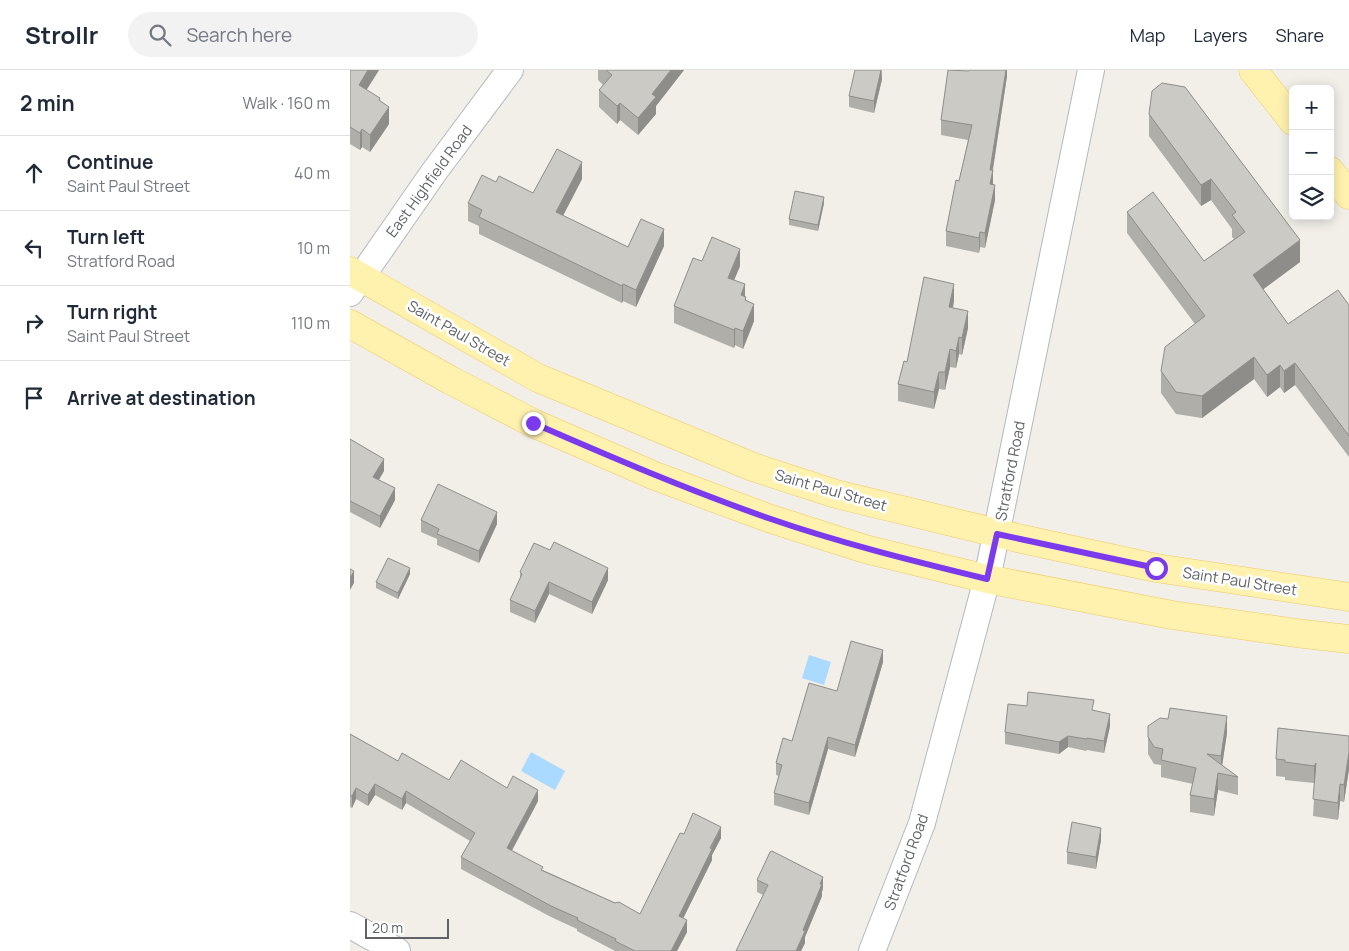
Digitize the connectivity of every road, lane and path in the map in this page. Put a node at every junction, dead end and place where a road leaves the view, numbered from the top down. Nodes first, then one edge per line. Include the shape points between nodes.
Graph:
1 (510, 70) edge
2 (1091, 70) edge
3 (1254, 70) edge
4 (1289, 117) edge
5 (1333, 175) edge
6 (1349, 195) edge
7 (353, 280) edge
8 (350, 324) edge
9 (997, 534) junction
10 (987, 579) junction
11 (1349, 597) edge
12 (1349, 639) edge
13 (350, 925) edge
14 (397, 951) edge
15 (872, 951) edge

1 - 7 street, East Highfield Road
2 - 9 street, Stratford Road
3 - 4 main road
5 - 6 main road
7 - 9 main road, Saint Paul Street via 538,378 754,467 836,494
8 - 10 main road via 533,423 655,476 768,518 865,549
9 - 10 street, Stratford Road
9 - 11 main road, Saint Paul Street via 1156,568
10 - 12 main road via 1172,615
10 - 15 street, Stratford Road via 922,823
13 - 14 street

